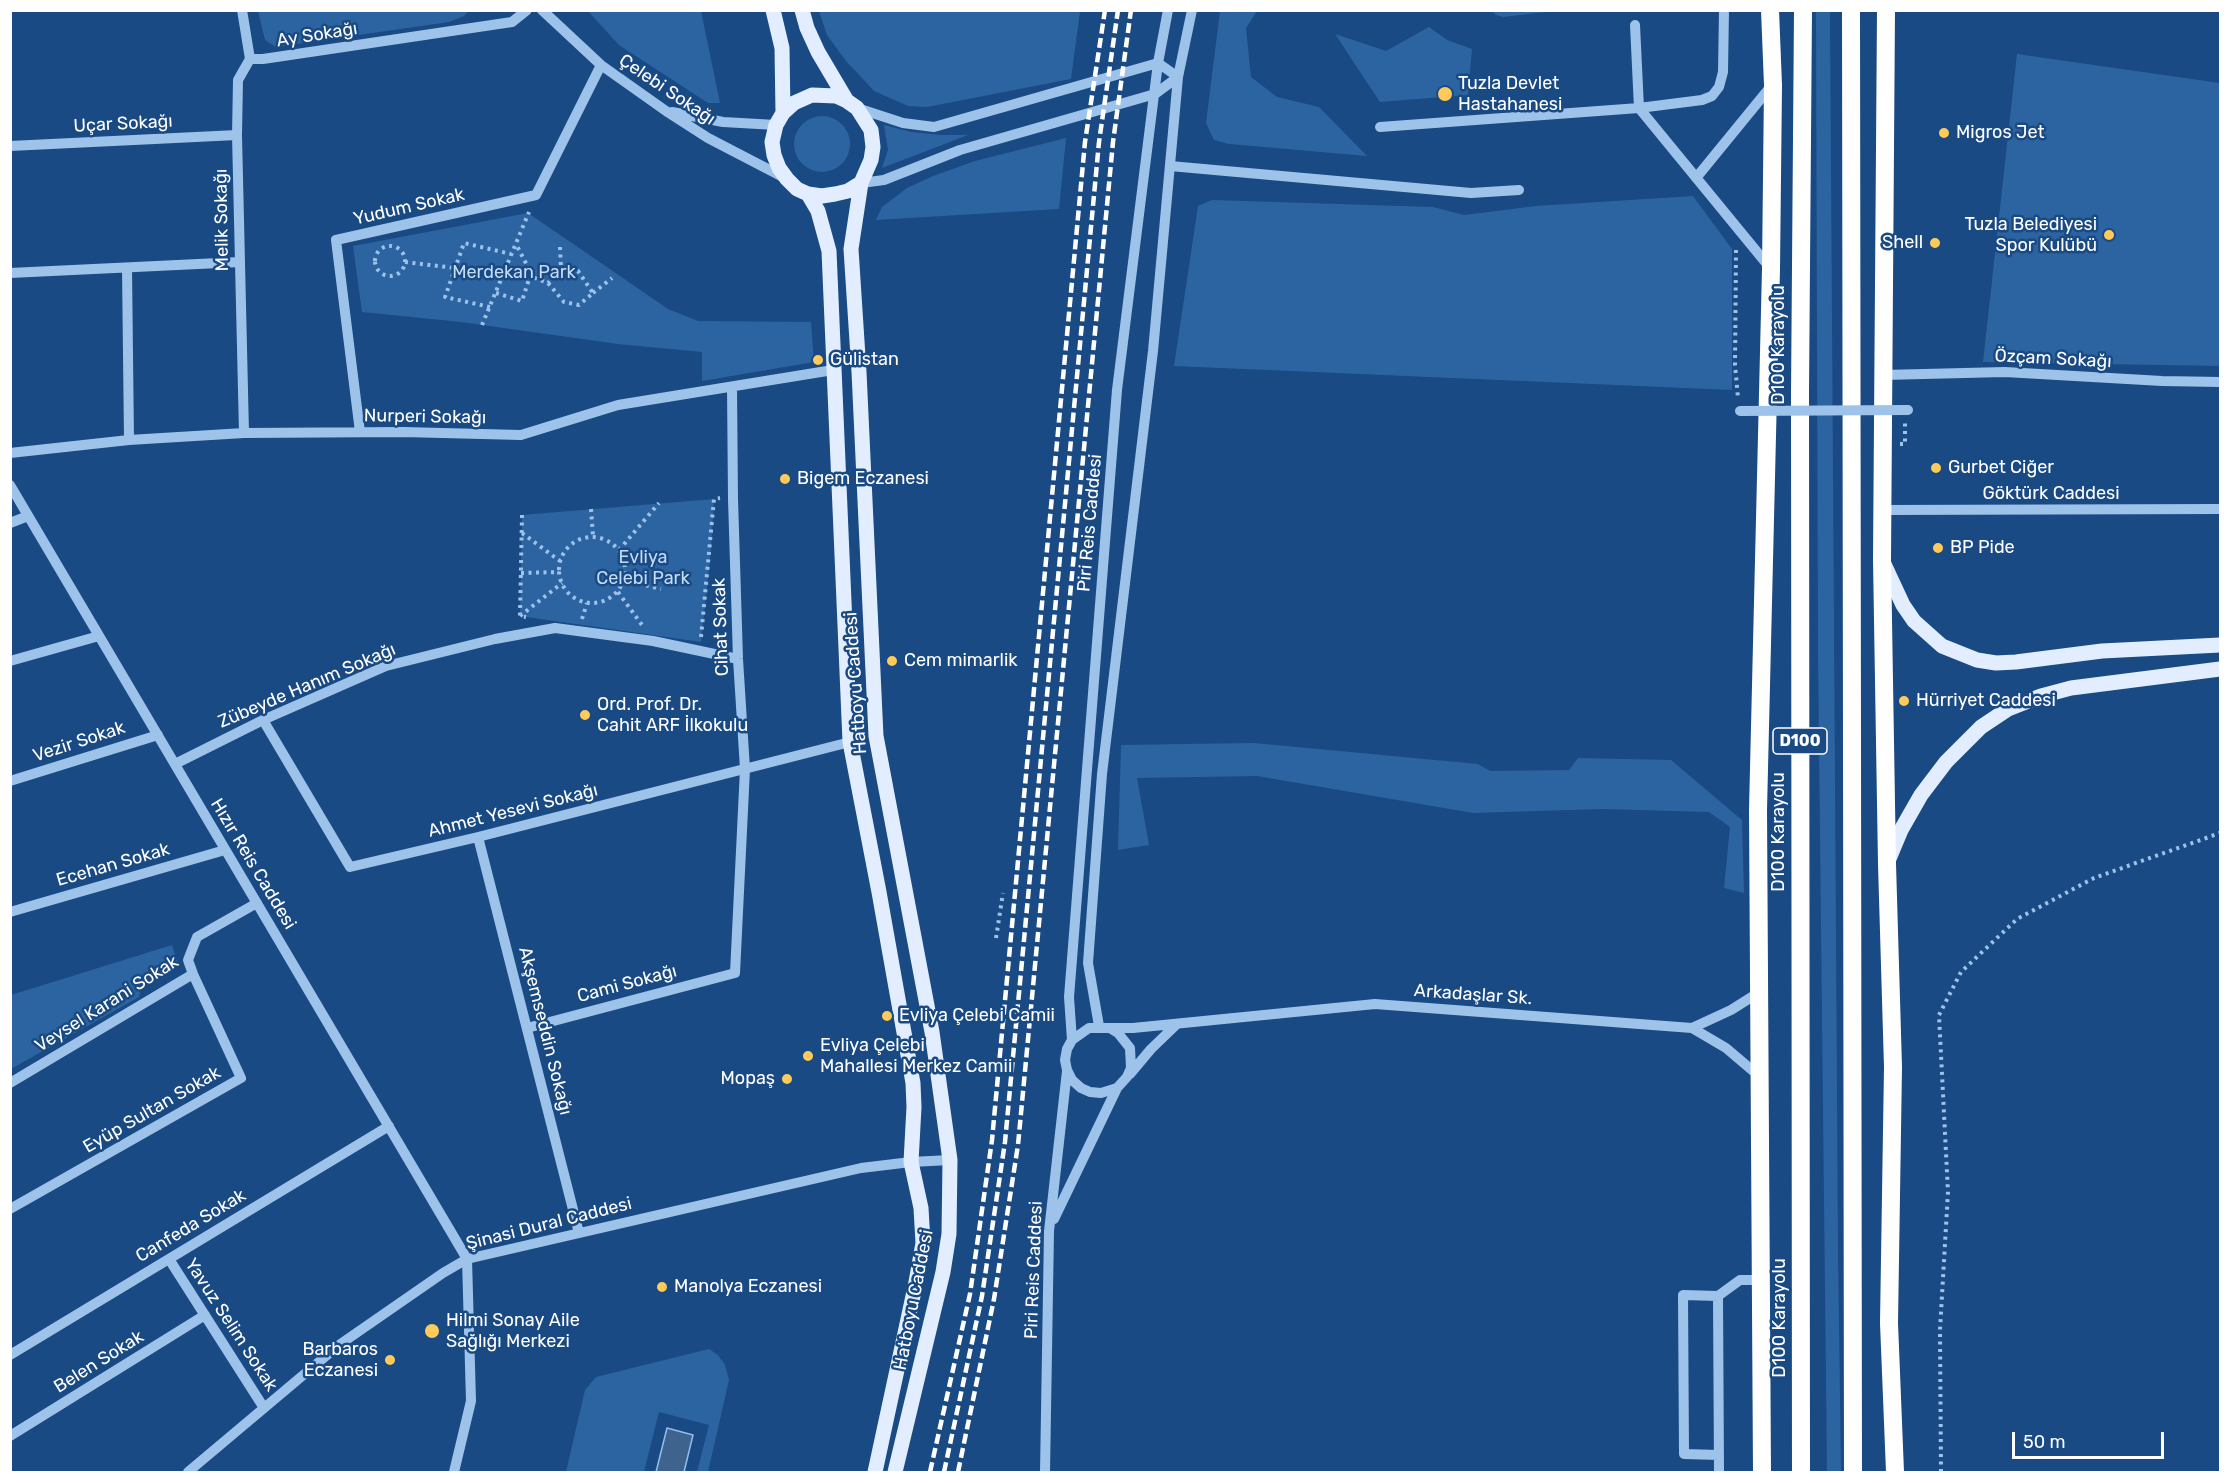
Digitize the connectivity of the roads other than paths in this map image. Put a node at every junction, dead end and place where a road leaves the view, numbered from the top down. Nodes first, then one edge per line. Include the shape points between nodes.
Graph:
1 (242, 10) edge
2 (527, 10) edge
3 (542, 10) edge
4 (773, 10) edge
5 (802, 10) edge
6 (1168, 10) edge
7 (1192, 10) edge
8 (1724, 10) edge
9 (1770, 10) edge
10 (1803, 10) edge
11 (1851, 10) edge
12 (1886, 10) edge
13 (1635, 25) dead end
14 (250, 59) junction
15 (1158, 63) junction
16 (601, 65) junction
17 (1178, 77) junction
18 (1773, 85) junction
19 (1155, 94) junction
20 (852, 105) junction
21 (1639, 108) junction
22 (666, 111) junction
23 (780, 119) junction
24 (1380, 127) dead end
25 (237, 135) junction
26 (10, 146) edge
27 (1170, 166) junction
28 (1696, 178) junction
29 (787, 179) junction
30 (861, 183) junction
31 (1519, 190) dead end
32 (808, 194) junction
33 (240, 262) junction
34 (127, 268) junction
35 (1771, 269) junction
36 (10, 273) edge
37 (833, 370) junction
38 (1883, 375) junction
39 (2220, 382) edge
40 (732, 387) junction
41 (1908, 410) dead end
42 (1740, 411) road end
43 (360, 432) junction
44 (244, 434) junction
45 (129, 440) junction
46 (10, 453) edge
47 (10, 485) edge
48 (2220, 509) edge
49 (1882, 510) junction
50 (28, 516) junction
51 (10, 523) edge
52 (1882, 559) junction
53 (99, 636) junction
54 (2220, 645) edge
55 (738, 659) junction
56 (10, 661) edge
57 (2220, 669) edge
58 (263, 720) junction
59 (158, 735) junction
60 (850, 742) junction
61 (175, 764) junction
62 (745, 770) junction
63 (10, 781) edge
64 (478, 837) junction
65 (225, 850) junction
66 (1887, 864) junction
67 (257, 903) junction
68 (10, 912) edge
69 (735, 973) joint
70 (193, 974) junction
71 (1758, 993) junction
72 (1177, 1024) junction
73 (1104, 1027) junction
74 (527, 1028) junction
75 (1692, 1028) junction
76 (1072, 1040) junction
77 (1067, 1070) junction
78 (1759, 1076) junction
79 (1127, 1077) junction
80 (10, 1083) edge
81 (1117, 1088) junction
82 (389, 1126) junction
83 (950, 1160) junction
84 (911, 1162) junction
85 (10, 1209) edge
86 (1049, 1231) junction
87 (579, 1233) junction
88 (169, 1259) junction
89 (467, 1259) junction
90 (1760, 1280) junction
91 (1718, 1296) junction
92 (205, 1315) junction
93 (1889, 1323) junction
94 (10, 1355) edge
95 (264, 1408) junction
96 (10, 1436) edge
97 (1719, 1455) junction
98 (188, 1473) edge
99 (454, 1473) edge
100 (875, 1473) edge
101 (895, 1473) edge
102 (1045, 1473) edge
103 (1719, 1473) edge
104 (1762, 1473) edge
105 (1801, 1473) edge
106 (1853, 1473) edge
107 (1883, 1473) edge
108 (1895, 1473) edge

1 - 14 street
2 - 14 street, Ay Sokağı via 512,22
3 - 16 street, Çelebi Sokağı
4 - 23 main road, Hatboyu Caddesi via 782,48
5 - 20 main road, Hatboyu Caddesi via 818,51
6 - 15 street, Piri Reis Caddesi
7 - 17 street
8 - 21 street via 1723,72 1712,96
9 - 18 highway
10 - 105 highway, D100 Karayolu / D100
11 - 106 highway, D100
12 - 38 highway
13 - 21 street
14 - 25 street, Melik Sokağı via 238,80
15 - 17 street
15 - 19 street, Piri Reis Caddesi
15 - 20 street via 934,127 903,123
16 - 22 street, Çelebi Sokağı
16 - 43 street, Yudum Sokak via 536,195 336,240
17 - 19 street
17 - 27 street
18 - 28 street
18 - 35 highway
19 - 30 street via 960,150 884,180
19 - 76 street, Piri Reis Caddesi via 1117,390 1069,997
20 - 23 main road via 836,96 812,95 794,103
20 - 30 main road, Hatboyu Caddesi via 871,130 873,147
21 - 24 street
21 - 28 street
22 - 23 street via 723,122
22 - 29 street, Çelebi Sokağı
23 - 29 main road, Hatboyu Caddesi via 772,142 778,168
25 - 26 street, Uçar Sokağı
25 - 33 street, Melik Sokağı
27 - 31 street via 1471,193
27 - 73 street via 1153,351 1102,774 1088,963
28 - 35 street
29 - 32 main road, Hatboyu Caddesi
30 - 32 main road via 835,194
30 - 83 main road, Hatboyu Caddesi via 852,249 876,736 932,1032
32 - 37 main road, Hatboyu Caddesi via 818,211 829,251
33 - 34 street
33 - 44 street, Melik Sokağı
34 - 36 street
34 - 45 street
35 - 71 highway via 1758,810
37 - 40 street, Nurperi Sokağı
37 - 60 main road, Hatboyu Caddesi
38 - 39 street, Özçam Sokağı via 2004,372
38 - 49 highway
40 - 43 street, Nurperi Sokağı via 618,405 521,435
40 - 55 street, Cihat Sokak
41 - 42 street, bridge
43 - 44 street, Nurperi Sokağı
44 - 45 street, Nurperi Sokağı
45 - 46 street, Nurperi Sokağı
47 - 50 street, Hızır Reis Caddesi
48 - 49 street, Göktürk Caddesi
49 - 52 highway
50 - 51 street
50 - 53 street, Hızır Reis Caddesi
52 - 54 main road via 1903,605 1920,628 1942,646 1977,660 2016,663 2102,651
52 - 66 highway
53 - 56 street
53 - 59 street, Hızır Reis Caddesi
55 - 58 street, Zübeyde Hanım Sokağı via 653,641 555,628 386,666
55 - 62 street, Cihat Sokak
57 - 66 main road via 2071,688 2008,709 1981,727 1946,762 1921,795
58 - 61 street, Zübeyde Hanım Sokağı
58 - 64 street, Ahmet Yesevi Sokağı via 350,867
59 - 61 street, Hızır Reis Caddesi
59 - 63 street, Vezir Sokak
60 - 62 street, Ahmet Yesevi Sokağı
60 - 84 main road, Hatboyu Caddesi via 913,1083
61 - 65 street, Hızır Reis Caddesi
62 - 64 street, Ahmet Yesevi Sokağı
62 - 69 street, Cihat Sokak
64 - 74 street, Akşemseddin Sokağı
65 - 67 street, Hızır Reis Caddesi
65 - 68 street, Ecehan Sokak
66 - 93 highway via 1893,1067
67 - 70 street, Veysel Karani Sokak via 197,937 188,960
67 - 82 street, Hızır Reis Caddesi
69 - 74 street, Cami Sokağı
70 - 80 street, Veysel Karani Sokak
70 - 85 street, Eyüp Sultan Sokak via 241,1078
71 - 75 street, Arkadaşlar Sk. via 1731,1011
71 - 78 highway
72 - 73 street, Arkadaşlar Sk.
72 - 75 street, Arkadaşlar Sk. via 1376,1004
72 - 79 street
73 - 76 street via 1089,1028
73 - 79 street via 1118,1033 1130,1048 1131,1068
74 - 87 street, Akşemseddin Sokağı
75 - 78 street via 1726,1048
76 - 77 street via 1065,1060
77 - 81 street via 1080,1088 1090,1092
77 - 86 street, Piri Reis Caddesi
78 - 90 highway
79 - 81 street
81 - 86 street
82 - 88 street, Canfeda Sokak
82 - 89 street, Hızır Reis Caddesi
83 - 84 street, Şinasi Dural Caddesi
83 - 101 main road, Hatboyu Caddesi via 949,1234 943,1272
84 - 87 street, Şinasi Dural Caddesi via 861,1168
84 - 100 main road, Hatboyu Caddesi via 921,1208 923,1243
86 - 102 street, Piri Reis Caddesi
87 - 89 street, Şinasi Dural Caddesi
88 - 92 street, Yavuz Selim Sokak
88 - 94 street, Canfeda Sokak
89 - 95 street, Şinasi Dural Caddesi via 339,1345
89 - 99 street via 471,1401
90 - 91 street via 1740,1280
90 - 104 highway
91 - 97 street
91 - 97 street via 1683,1295 1684,1455
92 - 95 street, Yavuz Selim Sokak
92 - 96 street, Belen Sokak
93 - 107 highway
93 - 108 highway
95 - 98 street, Şinasi Dural Caddesi
97 - 103 street

